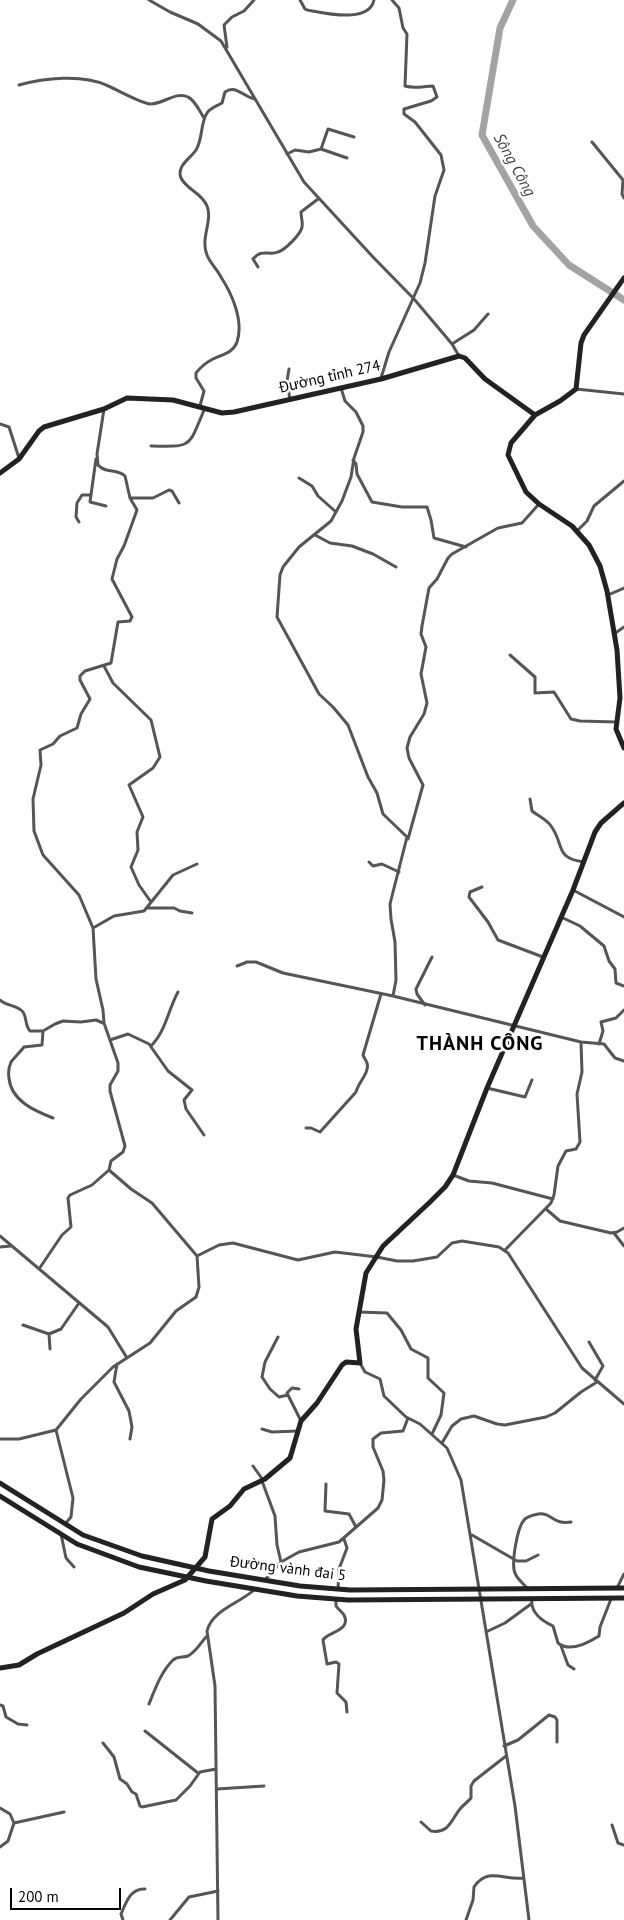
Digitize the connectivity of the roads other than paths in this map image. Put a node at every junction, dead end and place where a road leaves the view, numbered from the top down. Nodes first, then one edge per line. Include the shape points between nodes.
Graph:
1 (148, 0) edge
2 (254, 0) edge
3 (300, 0) edge
4 (374, 0) edge
5 (392, 0) edge
6 (227, 48) junction
7 (19, 85) dead end
8 (255, 99) junction
9 (204, 118) junction
10 (354, 137) dead end
11 (592, 142) dead end
12 (321, 149) junction
13 (287, 154) junction
14 (347, 158) dead end
15 (624, 198) edge
16 (318, 199) junction
17 (258, 267) dead end
18 (624, 278) edge
19 (414, 299) junction
20 (488, 314) dead end
21 (452, 344) junction
22 (460, 356) junction
23 (289, 369) dead end
24 (381, 379) junction
25 (341, 388) junction
26 (576, 390) junction
27 (624, 394) edge
28 (290, 400) junction
29 (203, 407) junction
30 (104, 409) junction
31 (535, 415) junction
32 (0, 424) edge
33 (151, 446) dead end
34 (97, 454) junction
35 (19, 459) junction
36 (353, 460) junction
37 (0, 472) edge
38 (299, 478) dead end
39 (624, 481) edge
40 (90, 495) junction
41 (130, 498) junction
42 (179, 503) dead end
43 (539, 504) junction
44 (106, 506) dead end
45 (336, 512) junction
46 (79, 522) dead end
47 (577, 531) junction
48 (314, 535) junction
49 (467, 547) junction
50 (396, 567) dead end
51 (624, 588) edge
52 (608, 596) junction
53 (624, 627) edge
54 (614, 634) junction
55 (510, 655) dead end
56 (104, 666) junction
57 (616, 722) junction
58 (624, 748) edge
59 (530, 799) dead end
60 (624, 804) edge
61 (408, 840) junction
62 (369, 862) dead end
63 (584, 862) junction
64 (197, 864) dead end
65 (399, 872) junction
66 (482, 887) dead end
67 (573, 890) junction
68 (151, 902) junction
69 (146, 908) junction
70 (192, 912) dead end
71 (561, 917) junction
72 (624, 917) edge
73 (93, 928) junction
74 (432, 957) dead end
75 (543, 957) junction
76 (237, 966) dead end
77 (624, 986) edge
78 (178, 992) dead end
79 (381, 994) junction
80 (393, 996) junction
81 (0, 1000) edge
82 (426, 1005) junction
83 (624, 1010) edge
84 (104, 1023) junction
85 (514, 1026) junction
86 (43, 1031) junction
87 (110, 1040) junction
88 (581, 1042) junction
89 (599, 1044) junction
90 (151, 1046) junction
91 (624, 1061) edge
92 (532, 1080) dead end
93 (487, 1088) junction
94 (54, 1118) dead end
95 (306, 1128) dead end
96 (204, 1134) dead end
97 (109, 1170) junction
98 (454, 1175) junction
99 (553, 1199) junction
100 (546, 1209) junction
101 (624, 1228) edge
102 (614, 1233) junction
103 (0, 1236) edge
104 (11, 1245) junction
105 (624, 1246) edge
106 (0, 1247) edge
107 (505, 1250) junction
108 (197, 1256) junction
109 (377, 1257) junction
110 (39, 1269) junction
111 (79, 1303) junction
112 (358, 1312) junction
113 (23, 1325) dead end
114 (49, 1334) junction
115 (278, 1337) dead end
116 (589, 1342) dead end
117 (50, 1349) dead end
118 (127, 1358) junction
119 (360, 1363) junction
120 (117, 1364) junction
121 (596, 1381) junction
122 (299, 1389) dead end
123 (288, 1395) junction
124 (624, 1404) edge
125 (408, 1418) junction
126 (301, 1420) junction
127 (262, 1428) dead end
128 (56, 1430) junction
129 (298, 1431) junction
130 (432, 1434) junction
131 (0, 1439) edge
132 (130, 1439) dead end
133 (442, 1443) junction
134 (253, 1466) dead end
135 (263, 1480) junction
136 (0, 1483) edge
137 (326, 1484) dead end
138 (0, 1496) edge
139 (570, 1522) dead end
140 (65, 1524) junction
141 (356, 1527) junction
142 (61, 1534) junction
143 (471, 1534) junction
144 (344, 1539) junction
145 (538, 1556) dead end
146 (514, 1559) junction
147 (281, 1562) junction
148 (74, 1567) dead end
149 (196, 1568) junction
150 (624, 1574) edge
151 (188, 1578) junction
152 (265, 1580) junction
153 (617, 1588) junction
154 (624, 1588) edge
155 (255, 1589) junction
156 (338, 1589) junction
157 (480, 1589) junction
158 (528, 1589) junction
159 (612, 1598) junction
160 (624, 1598) edge
161 (336, 1599) junction
162 (481, 1599) junction
163 (532, 1601) junction
164 (486, 1632) junction
165 (207, 1636) junction
166 (561, 1646) junction
167 (0, 1668) edge
168 (574, 1669) dead end
169 (149, 1704) dead end
170 (0, 1705) edge
171 (347, 1712) dead end
172 (27, 1725) dead end
173 (145, 1731) dead end
174 (557, 1742) dead end
175 (103, 1743) dead end
176 (504, 1746) junction
177 (506, 1756) junction
178 (216, 1769) junction
179 (198, 1774) junction
180 (264, 1786) dead end
181 (217, 1789) junction
182 (0, 1808) edge
183 (64, 1812) dead end
184 (421, 1822) dead end
185 (14, 1823) junction
186 (612, 1825) dead end
187 (624, 1845) edge
188 (0, 1847) edge
189 (523, 1878) junction
190 (145, 1889) dead end
191 (218, 1892) junction
192 (123, 1920) edge
193 (170, 1920) edge
194 (218, 1920) edge
195 (466, 1920) edge
196 (529, 1920) edge

1 - 6 street via 210,31
2 - 6 street via 224,25
3 - 4 street via 307,10 347,16 367,9
5 - 19 street via 399,8 407,34 405,86 421,88 431,85 438,94 433,100 407,108 404,114 415,122 441,155 444,170 435,200 423,272
6 - 8 street
7 - 9 street via 36,80 82,78 106,84 152,104 187,96
8 - 9 street via 236,89 229,89 224,92 222,103
8 - 13 street
9 - 29 street via 198,148 184,162 180,176 207,205 205,250 237,311 239,332 231,351 213,359 196,373 204,391
10 - 12 street via 328,128
11 - 15 street via 623,180
12 - 13 street via 309,152 295,150
12 - 14 street
13 - 16 street
16 - 17 street via 301,212 302,228 292,242 279,252 254,256
16 - 19 street
18 - 26 main road via 584,335
19 - 21 street
19 - 24 street via 389,352
20 - 21 street via 474,330
21 - 22 street
22 - 24 main road, Đường tỉnh 274
22 - 31 main road
23 - 28 street via 286,381
24 - 25 main road, Đường tỉnh 274
25 - 28 main road, Đường tỉnh 274
25 - 36 street via 345,401 363,426
26 - 27 street
26 - 31 main road
28 - 29 main road, Đường tỉnh 274 via 227,413
29 - 30 main road, Đường tỉnh 274 via 173,400 135,398
29 - 33 street via 192,438 186,444
30 - 34 street
30 - 35 main road, Đường tỉnh 274 via 44,427
31 - 43 main road via 511,443 508,454 524,489
32 - 35 street via 9,427
34 - 40 street
34 - 41 street via 101,469 125,476
35 - 37 main road, Đường tỉnh 274
36 - 45 street via 350,481
36 - 49 street via 372,502 427,507 434,538
38 - 45 street via 312,486
39 - 47 street via 594,506
40 - 44 street via 92,504
40 - 46 street via 82,495 78,501 76,517
41 - 42 street via 153,498 169,490
41 - 56 street via 136,513 112,579 132,617 130,621 118,622 112,660
43 - 47 main road
43 - 49 street via 522,523 498,528
45 - 48 street via 329,523
47 - 52 main road via 595,555
48 - 50 street via 330,543 359,548
48 - 61 street via 290,556 281,571 277,617 319,694 348,725 383,814
49 - 61 street via 450,556 438,579 429,588 421,630 426,647 420,674 427,704 407,748 408,758 423,785
51 - 52 street
52 - 54 main road
53 - 54 street
54 - 57 main road via 620,698
55 - 57 street via 535,677 535,693 554,692 571,719
56 - 68 street via 114,683 150,720 159,750 160,757 153,768 129,785 143,817 137,832 138,850 131,867
56 - 73 street via 85,671 80,676 90,699 76,728 40,750 41,763 32,799 34,831 39,847 76,891
57 - 58 main road via 617,734
59 - 63 street via 532,811 553,828 565,856
60 - 63 main road via 598,827
61 - 65 street
62 - 65 street via 373,866 382,864
63 - 67 main road
64 - 68 street via 174,875
65 - 80 street via 390,908 395,942
66 - 75 street via 470,892 469,897 498,940
67 - 71 main road
67 - 72 street
68 - 69 street
69 - 70 street
69 - 73 street via 141,913 114,916
71 - 75 main road
71 - 77 street via 580,926 603,944 615,969 616,983
73 - 84 street via 96,979
74 - 82 street via 416,990
75 - 85 main road
76 - 79 street via 252,961 283,973
78 - 90 street via 164,1029
79 - 80 street
79 - 95 street via 364,1053 367,1071 356,1092 320,1132
80 - 82 street
81 - 86 street via 21,1010 28,1031
82 - 85 street
83 - 89 street via 616,1018 601,1022 603,1032
84 - 86 street via 96,1020 62,1022
84 - 87 street
85 - 88 street
85 - 93 main road
86 - 94 street via 42,1045 24,1047 11,1063 8,1074 17,1098
87 - 90 street via 128,1034
87 - 97 street via 118,1067 110,1090 125,1146 109,1164
88 - 89 street
88 - 99 street via 582,1072 577,1094 580,1142 576,1149 566,1151 560,1161
89 - 91 street via 606,1045 614,1057
90 - 96 street via 168,1071 192,1090 184,1100 185,1106
92 - 93 street via 525,1097
93 - 98 main road
97 - 108 street via 152,1203
97 - 110 street via 92,1185 70,1195 72,1227 62,1235
98 - 99 street via 469,1182 492,1183
98 - 109 main road via 383,1246
99 - 100 street
100 - 102 street via 560,1221
100 - 107 street
101 - 102 street
102 - 105 street
103 - 104 street
104 - 106 street
104 - 110 street
107 - 109 street via 462,1241 452,1243 432,1258 404,1262
107 - 121 street via 582,1368
108 - 109 street via 219,1245 233,1243 298,1260 334,1252
108 - 118 street via 196,1297 176,1311 150,1343
109 - 112 main road via 365,1276
110 - 111 street
111 - 114 street via 63,1326
111 - 118 street via 111,1331
112 - 119 main road via 356,1332
112 - 130 street via 387,1313 411,1349 428,1358 428,1378 444,1393 441,1415
113 - 114 street
114 - 117 street
115 - 123 street via 265,1362 262,1377 279,1397
116 - 121 street via 603,1366
118 - 120 street
119 - 125 street via 365,1372 380,1379 384,1396
119 - 126 main road via 346,1362 342,1365 317,1403
120 - 128 street via 81,1399
120 - 132 street via 114,1382 129,1411 132,1422
121 - 124 street
121 - 133 street via 555,1414 505,1425 474,1416 461,1419 452,1426
122 - 123 street via 292,1388
123 - 126 street
125 - 130 street
125 - 141 street via 403,1431 381,1433 373,1439 384,1475 382,1500 378,1508
126 - 129 main road
127 - 129 street via 272,1432
128 - 131 street via 19,1439
128 - 140 street via 73,1498 72,1517
129 - 135 main road via 290,1458
130 - 133 street
133 - 143 street via 450,1452 460,1477
134 - 135 street
135 - 147 street via 275,1516
135 - 149 main road via 244,1489 230,1506 212,1519 206,1553
136 - 140 main road, Đường vành đai 5
137 - 141 street via 325,1511 349,1514
138 - 142 main road, Đường vành đai 5
139 - 146 street via 560,1524 545,1514 525,1518
140 - 149 main road, Đường vành đai 5 via 84,1535 142,1556
141 - 144 street
142 - 148 street via 66,1558
142 - 151 main road, Đường vành đai 5 via 77,1544 139,1567
143 - 146 street
143 - 157 street
144 - 147 street via 304,1550
144 - 156 street via 347,1548 339,1569
145 - 146 street via 526,1561
146 - 158 street via 514,1573
147 - 152 street
149 - 151 main road
149 - 152 main road, Đường vành đai 5
150 - 153 street
151 - 155 main road, Đường vành đai 5
151 - 167 main road via 19,1665
152 - 156 main road, Đường vành đai 5
153 - 154 main road, Đường vành đai 5
153 - 158 main road, Đường vành đai 5
155 - 161 main road, Đường vành đai 5
155 - 165 street via 216,1616 209,1625
156 - 157 main road, Đường vành đai 5
157 - 158 main road, Đường vành đai 5
157 - 162 street
159 - 160 main road, Đường vành đai 5
159 - 163 main road, Đường vành đai 5
159 - 166 street via 599,1636 584,1645
161 - 162 main road, Đường vành đai 5
161 - 171 street via 336,1606 345,1616 345,1624 323,1640 327,1664 339,1664 337,1693 346,1702
162 - 163 main road, Đường vành đai 5
162 - 164 street
163 - 164 street
163 - 166 street via 542,1621 553,1626
164 - 176 street
165 - 169 street via 199,1647 186,1656 176,1658 166,1669
165 - 178 street via 215,1686
166 - 168 street via 568,1665
170 - 172 street via 6,1717
173 - 179 street
174 - 176 street via 557,1720 550,1714 518,1740
175 - 179 street via 114,1757 120,1779 136,1794 142,1807 173,1801
176 - 177 street
177 - 184 street via 474,1781 471,1798 443,1830 430,1831
177 - 189 street
178 - 179 street
178 - 181 street
180 - 181 street
181 - 191 street
182 - 185 street via 10,1814
183 - 185 street
185 - 188 street via 8,1841
186 - 187 street via 618,1844
189 - 195 street via 500,1875 480,1879 474,1887
189 - 196 street
190 - 192 street via 130,1895 121,1914
191 - 193 street via 188,1897
191 - 194 street

